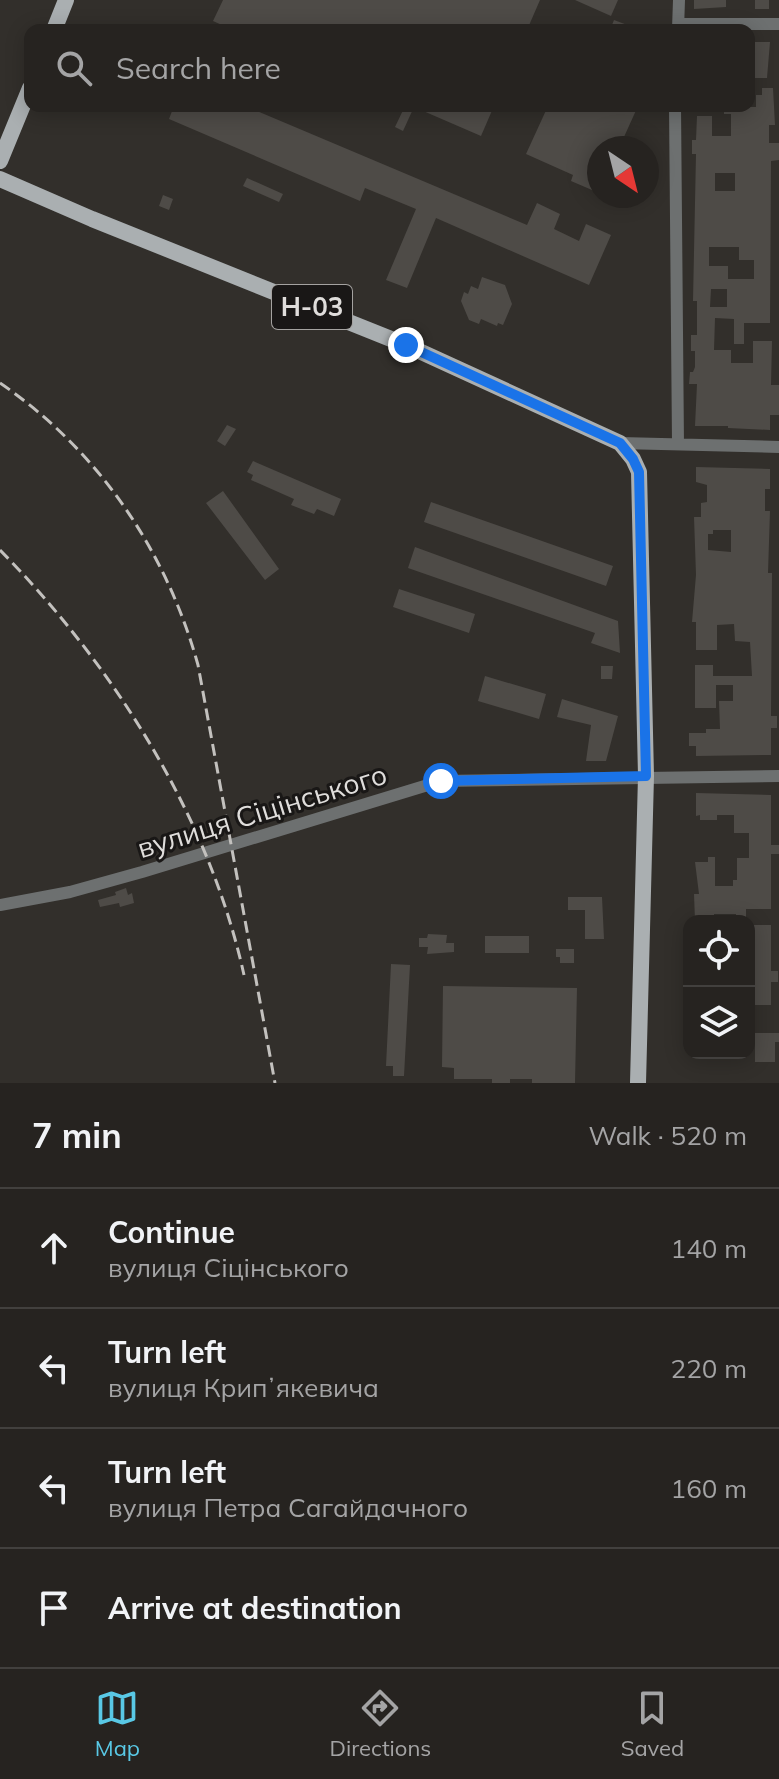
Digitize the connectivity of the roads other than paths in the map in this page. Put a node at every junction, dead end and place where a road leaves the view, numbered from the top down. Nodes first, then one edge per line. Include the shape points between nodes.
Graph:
1 (66, 0) edge
2 (679, 0) edge
3 (56, 24) edge
4 (678, 24) edge
5 (779, 24) edge
6 (755, 25) edge
7 (24, 103) edge
8 (675, 112) edge
9 (0, 161) edge
10 (0, 179) edge
11 (620, 443) junction
12 (678, 444) junction
13 (779, 447) edge
14 (646, 776) junction
15 (779, 776) edge
16 (0, 905) edge
17 (638, 1083) edge

1 - 3 main road
2 - 4 street
5 - 6 street
7 - 9 main road
8 - 12 street
10 - 11 main road, Н-03 via 406,345
11 - 12 street
11 - 14 main road via 639,472
12 - 13 street
14 - 15 street, вулиця Сіцінського
14 - 16 street, вулиця Сіцінського via 441,781 142,872
14 - 17 main road

